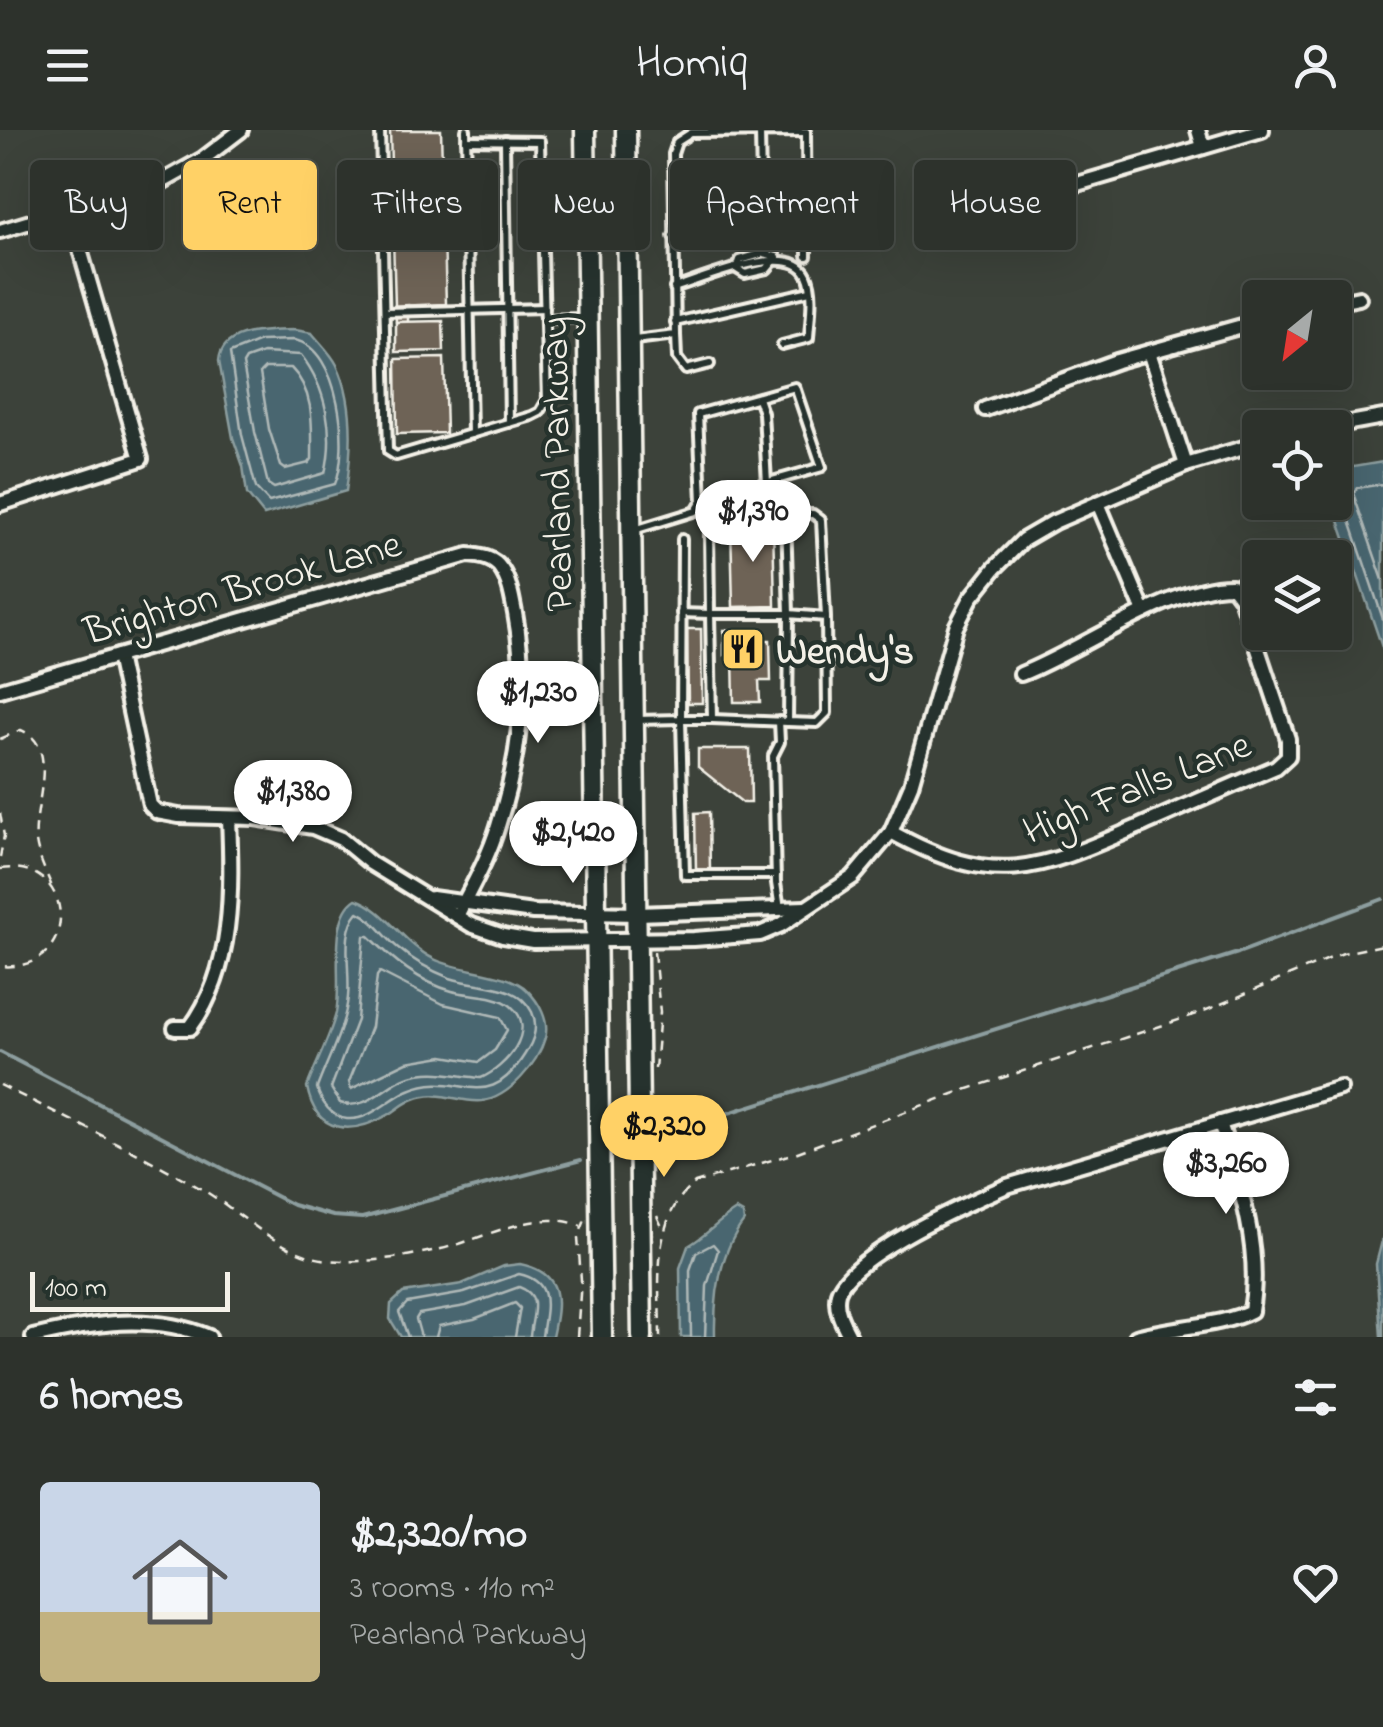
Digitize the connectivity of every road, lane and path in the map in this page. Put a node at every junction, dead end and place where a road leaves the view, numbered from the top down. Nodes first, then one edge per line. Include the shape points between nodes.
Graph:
1 (241, 130) edge
2 (380, 130) edge
3 (466, 130) edge
4 (585, 130) edge
5 (626, 130) edge
6 (1198, 130) edge
7 (1262, 130) edge
8 (691, 131) edge
9 (806, 131) edge
10 (760, 132) junction
11 (466, 140) junction
12 (505, 140) junction
13 (1204, 147) junction
14 (672, 160) edge
15 (761, 160) edge
16 (806, 160) edge
17 (163, 181) edge
18 (1076, 184) edge
19 (30, 223) edge
20 (0, 231) edge
21 (80, 250) edge
22 (673, 250) edge
23 (807, 250) edge
24 (807, 256) dead end
25 (674, 288) junction
26 (810, 290) junction
27 (1359, 298) dead end
28 (1352, 300) edge
29 (545, 308) junction
30 (508, 309) junction
31 (470, 310) junction
32 (385, 312) junction
33 (588, 318) junction
34 (545, 319) junction
35 (675, 322) junction
36 (1242, 326) edge
37 (676, 335) junction
38 (630, 340) junction
39 (782, 345) dead end
40 (1148, 352) junction
41 (710, 364) dead end
42 (758, 398) junction
43 (985, 409) dead end
44 (1383, 417) edge
45 (509, 423) junction
46 (1352, 423) edge
47 (472, 434) junction
48 (1242, 449) edge
49 (1186, 465) junction
50 (767, 482) junction
51 (702, 501) junction
52 (1098, 503) junction
53 (0, 504) edge
54 (709, 527) dead end
55 (632, 530) junction
56 (682, 539) dead end
57 (1144, 612) junction
58 (682, 613) junction
59 (710, 614) junction
60 (788, 614) junction
61 (826, 617) junction
62 (118, 656) junction
63 (1020, 674) dead end
64 (0, 690) edge
65 (681, 719) junction
66 (712, 719) junction
67 (635, 720) junction
68 (778, 721) junction
69 (788, 722) junction
70 (0, 739) edge
71 (0, 813) edge
72 (229, 818) junction
73 (891, 832) junction
74 (0, 857) edge
75 (0, 870) edge
76 (776, 875) junction
77 (52, 887) junction
78 (425, 897) junction
79 (464, 901) junction
80 (808, 908) junction
81 (780, 910) junction
82 (597, 914) junction
83 (638, 914) junction
84 (457, 916) junction
85 (598, 939) junction
86 (646, 940) junction
87 (1383, 945) edge
88 (0, 966) edge
89 (174, 1028) dead end
90 (653, 1083) dead end
91 (0, 1084) edge
92 (1340, 1088) dead end
93 (1220, 1123) junction
94 (657, 1218) dead end
95 (581, 1226) dead end
96 (665, 1232) junction
97 (34, 1337) edge
98 (209, 1337) edge
99 (602, 1337) edge
100 (642, 1337) edge
101 (660, 1337) edge
102 (850, 1337) edge
103 (1136, 1337) edge

1 - 17 street
2 - 32 lane
3 - 11 lane
4 - 33 main road, Pearland Parkway
5 - 38 main road, Pearland Parkway
6 - 13 street
7 - 13 street
8 - 10 lane
8 - 14 lane via 677,142
9 - 10 lane
9 - 16 lane
10 - 15 lane
11 - 12 lane
11 - 31 lane
12 - 29 lane via 540,140
12 - 30 lane
13 - 18 street
19 - 20 street
21 - 53 street via 141,458
22 - 25 lane
23 - 24 lane
25 - 26 lane via 777,258 807,273
25 - 35 lane
26 - 35 lane
26 - 39 lane via 809,338
27 - 28 street
29 - 30 lane
29 - 34 lane
30 - 31 lane
30 - 45 lane
31 - 32 lane
31 - 47 lane
32 - 47 lane via 388,451 396,456
33 - 34 lane
33 - 82 main road, Pearland Parkway
34 - 45 lane via 547,400 540,412
35 - 37 lane
36 - 40 street
37 - 38 lane
37 - 41 lane via 677,358 686,370
38 - 55 main road, Pearland Parkway
40 - 43 street
40 - 49 street
42 - 50 lane
42 - 50 lane via 795,387 822,467
42 - 51 lane via 698,414
44 - 46 street
45 - 47 lane
48 - 49 street
49 - 52 street
50 - 51 lane
51 - 55 lane via 696,511
52 - 57 street
52 - 73 street via 1023,540 972,598 956,626 911,786
54 - 59 lane
55 - 67 main road, Pearland Parkway
56 - 58 lane
57 - 63 street
57 - 73 street, High Falls Lane via 1214,586 1232,586 1288,739 1288,756 1276,767 1041,866 961,863
58 - 59 lane
58 - 65 lane
59 - 60 lane
59 - 66 lane
60 - 61 lane
60 - 61 lane via 786,518 804,512 821,520 824,533
60 - 69 lane
61 - 69 lane via 827,713 817,722
62 - 64 street, Brighton Brook Lane
62 - 72 street via 150,805 157,812
62 - 79 street, Brighton Brook Lane via 468,555 500,566 517,625 520,724 498,828
65 - 66 lane
65 - 67 lane
65 - 76 lane via 685,875
66 - 68 lane
67 - 83 main road, Pearland Parkway
68 - 69 lane
68 - 76 lane
70 - 77 path via 21,730 40,748 36,842
71 - 74 path
72 - 78 street via 313,827 341,838
72 - 89 street via 231,885 220,963 200,1014 190,1028
73 - 80 street via 853,877
75 - 77 path via 28,871
76 - 81 lane
77 - 88 path via 60,920 52,946 32,964
78 - 79 street
78 - 84 street
79 - 82 street
79 - 84 street
80 - 81 street
80 - 86 street via 760,934
81 - 83 street
82 - 83 street
82 - 85 main road, Pearland Parkway
83 - 86 main road, Pearland Parkway
84 - 85 street via 533,942
85 - 86 street
85 - 99 main road, Pearland Parkway
86 - 90 path via 660,1012
86 - 100 main road, Pearland Parkway
87 - 96 path via 1343,953 1198,1014 695,1183 684,1191
91 - 95 path via 206,1191 314,1258 369,1260 440,1250 527,1223
92 - 93 street
93 - 102 street via 1006,1186 916,1230 843,1285 837,1306
93 - 103 street via 1248,1216 1251,1311
94 - 96 path
96 - 101 path
97 - 98 street via 140,1321

